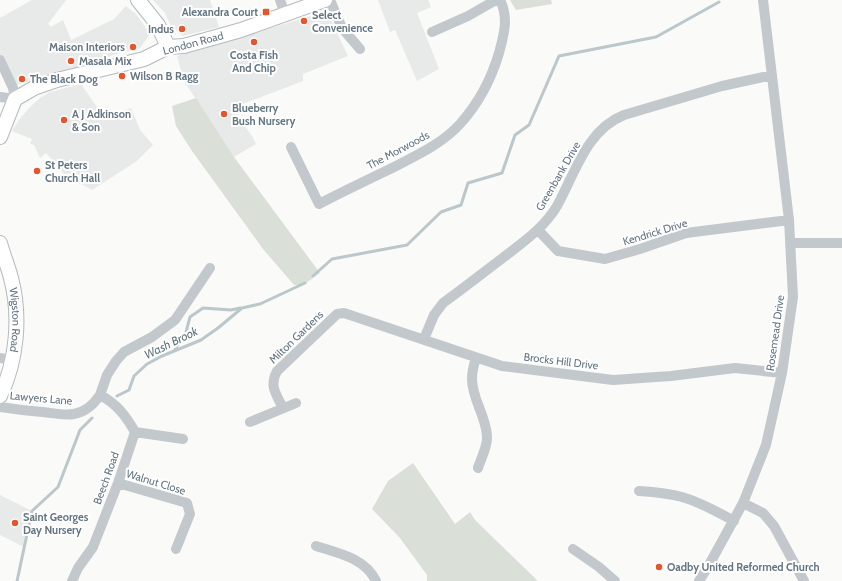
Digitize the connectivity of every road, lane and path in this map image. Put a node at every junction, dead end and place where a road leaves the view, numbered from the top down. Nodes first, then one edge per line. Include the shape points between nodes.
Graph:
1 (138, 0) edge
2 (280, 0) edge
3 (325, 0) edge
4 (330, 0) edge
5 (496, 0) edge
6 (500, 0) edge
7 (763, 0) edge
8 (285, 14) junction
9 (432, 32) dead end
10 (168, 47) junction
11 (360, 49) dead end
12 (0, 60) edge
13 (772, 75) junction
14 (0, 97) edge
15 (15, 99) junction
16 (0, 137) edge
17 (291, 147) dead end
18 (789, 220) junction
19 (538, 230) junction
20 (0, 243) edge
21 (791, 243) junction
22 (842, 243) edge
23 (210, 268) dead end
24 (344, 313) joint
25 (424, 339) junction
26 (476, 358) junction
27 (6, 359) edge
28 (782, 372) junction
29 (100, 395) junction
30 (0, 396) edge
31 (296, 403) dead end
32 (0, 407) edge
33 (283, 408) junction
34 (250, 422) dead end
35 (135, 432) junction
36 (183, 439) dead end
37 (478, 468) dead end
38 (118, 483) junction
39 (639, 491) dead end
40 (743, 503) junction
41 (734, 521) junction
42 (316, 546) dead end
43 (176, 549) dead end
44 (573, 549) dead end
45 (72, 581) edge
46 (376, 581) edge
47 (615, 581) edge
48 (699, 581) edge
49 (804, 581) edge

1 - 10 main road via 158,24
2 - 8 street
3 - 8 main road, London Road
4 - 11 street via 342,28
5 - 9 street
6 - 17 street, The Morwoods via 506,18 495,67 473,108 459,126 438,143 320,204
7 - 13 street, Rosemead Drive
8 - 10 main road, London Road via 212,39
10 - 15 main road, London Road via 144,58 57,80 34,88
12 - 15 street via 13,88
13 - 18 street, Rosemead Drive
13 - 19 street, Greenbank Drive via 722,86 624,115 609,122 584,153 556,207
14 - 15 street
15 - 16 main road
18 - 19 street, Kendrick Drive via 686,233 605,259 558,251
18 - 21 street, Rosemead Drive
19 - 25 street, Greenbank Drive via 444,303 434,315
20 - 27 main road, Wigston Road via 15,299 16,320
21 - 22 street
21 - 28 street, Rosemead Drive via 793,297
23 - 29 street via 175,320 152,337 124,352 116,361 107,375
24 - 25 street, Brocks Hill Drive
24 - 33 street, Milton Gardens via 337,314 277,370 273,377 274,391
25 - 26 street, Brocks Hill Drive
26 - 28 street, Brocks Hill Drive via 502,366 613,380 735,368
26 - 37 street via 472,378 473,389 487,437
27 - 30 main road, Wigston Road via 5,386
28 - 40 street, Rosemead Drive via 766,446
29 - 32 street, Lawyers Lane via 89,407 73,414
29 - 35 street via 117,406
31 - 33 street
33 - 34 street
35 - 36 street
35 - 38 street, Beech Road
38 - 43 street, Walnut Close via 187,503 190,514
38 - 45 street, Beech Road via 93,547
39 - 41 street via 684,497
40 - 41 street, Rosemead Drive
40 - 49 street via 763,513 774,526
41 - 48 street, Rosemead Drive
42 - 46 street via 355,559 366,566
44 - 47 street via 600,567

